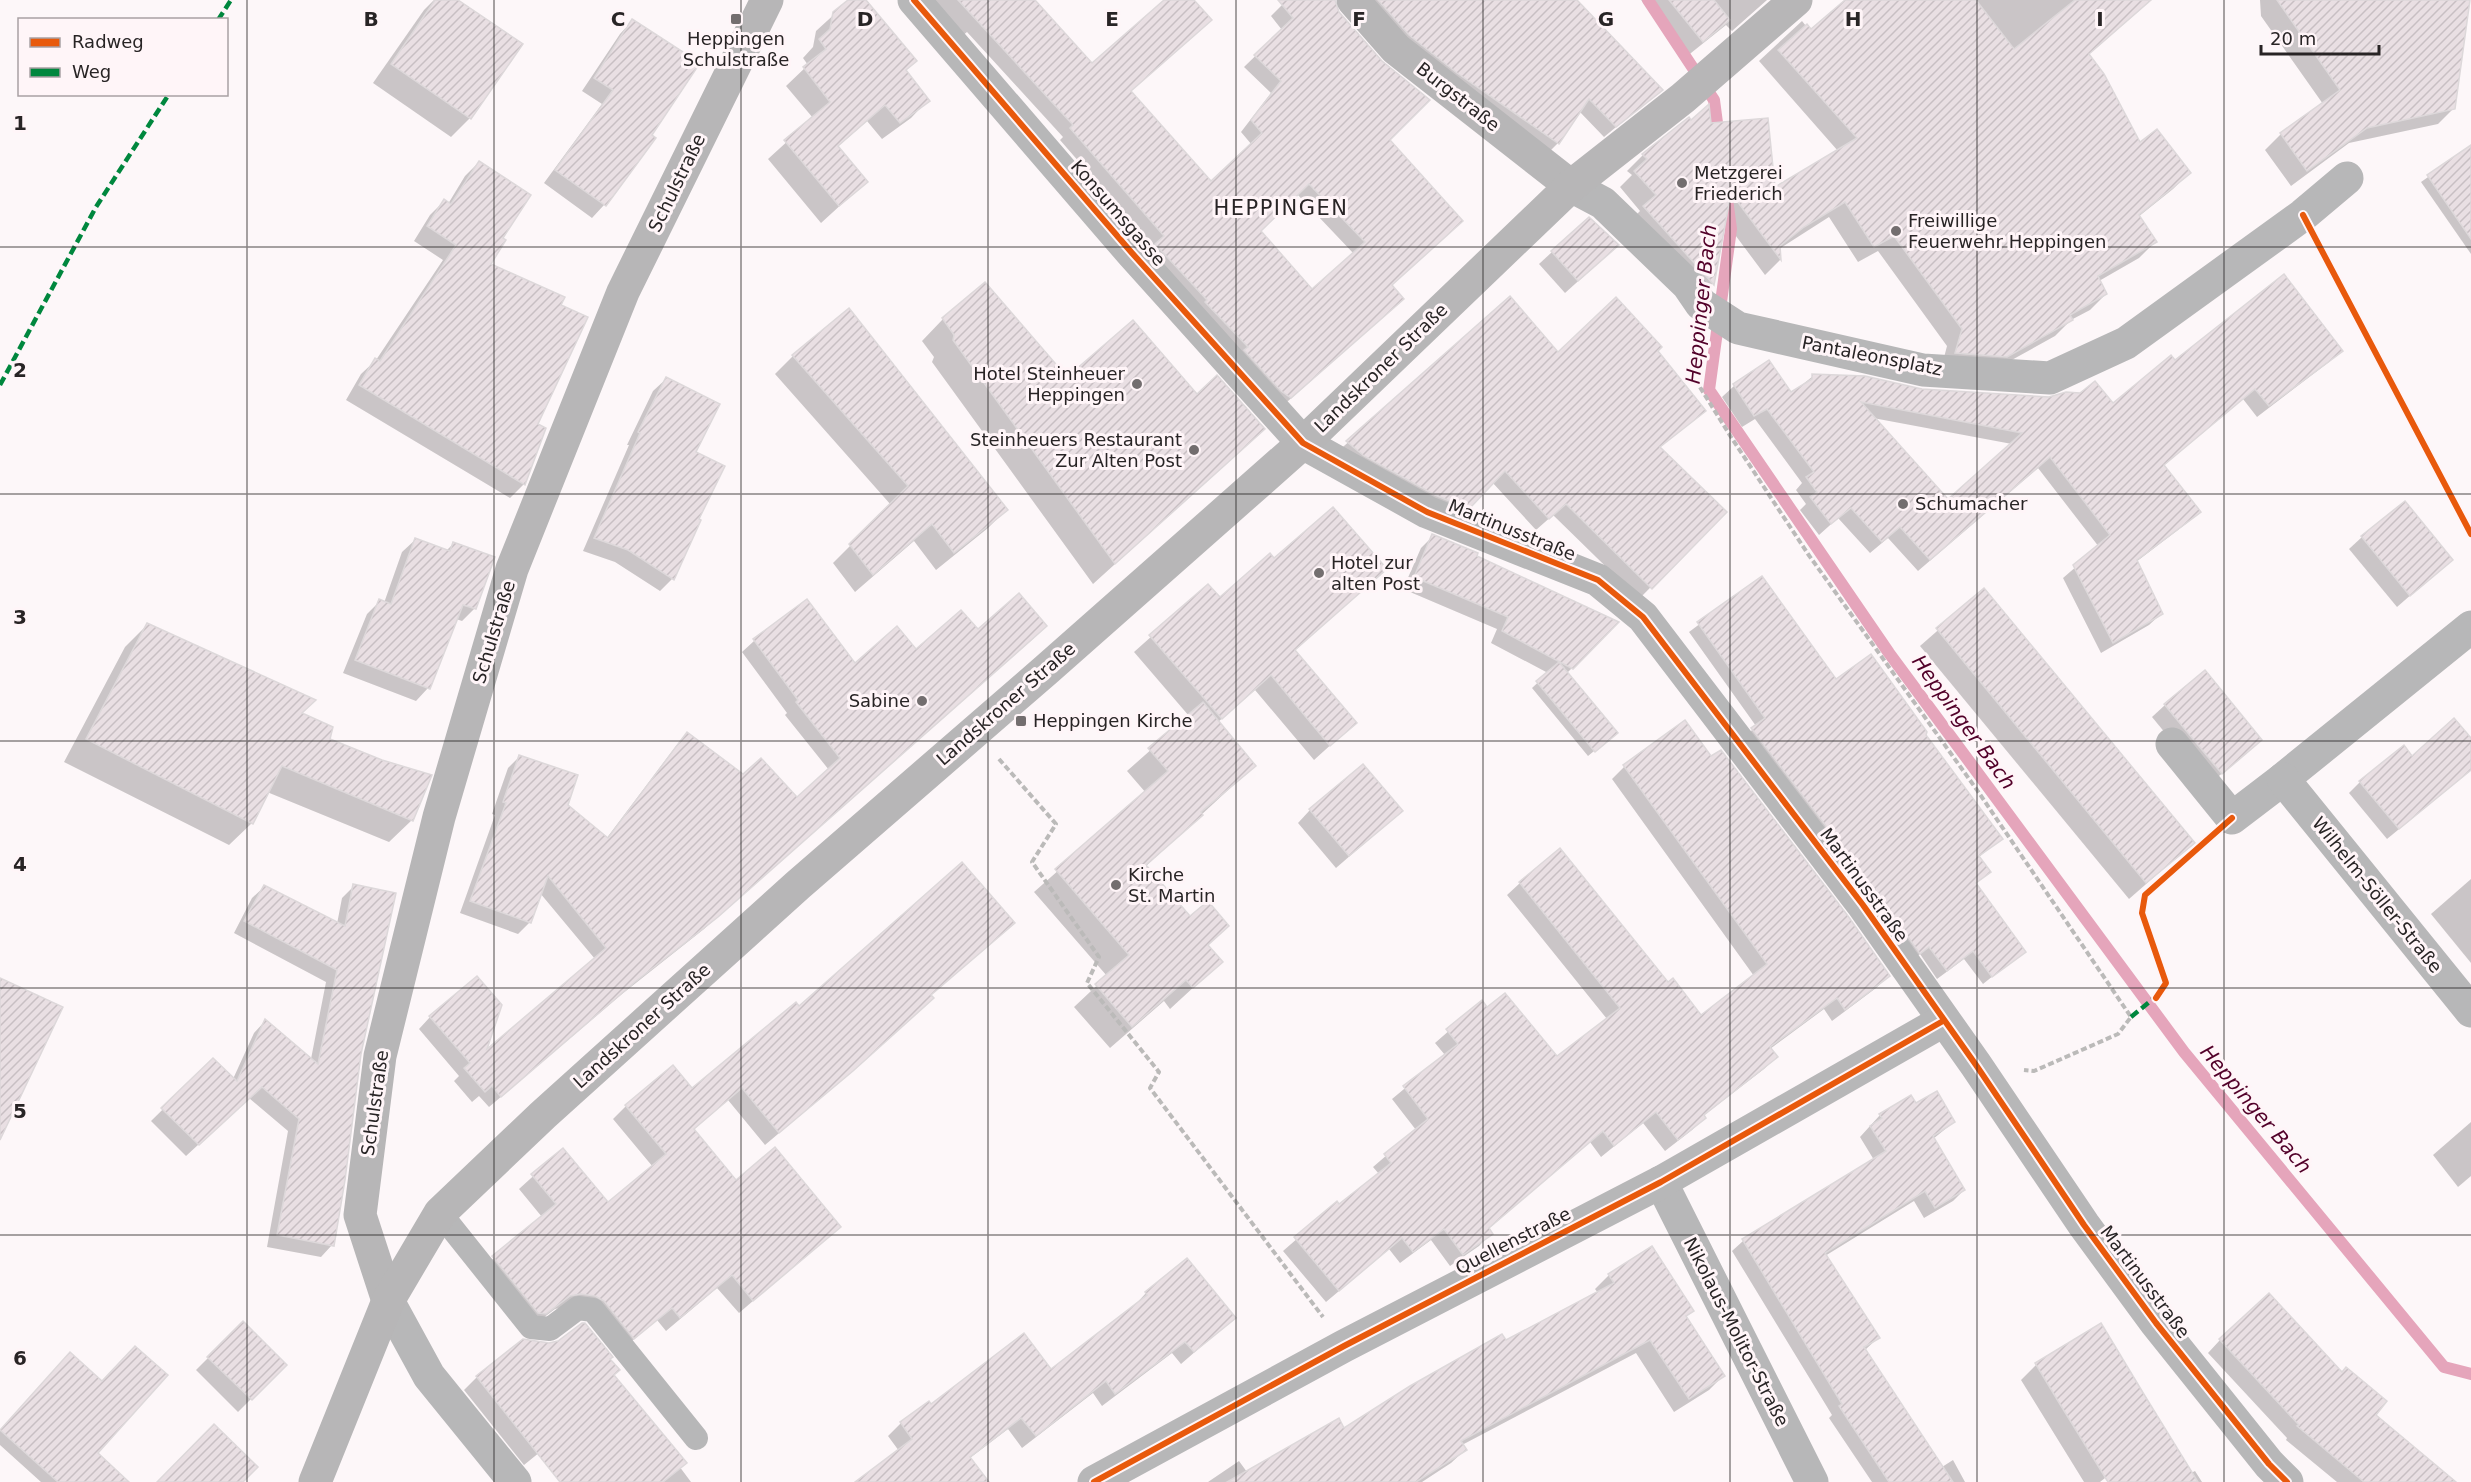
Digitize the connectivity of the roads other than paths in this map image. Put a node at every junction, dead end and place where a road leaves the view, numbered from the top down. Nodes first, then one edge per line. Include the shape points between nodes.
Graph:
1 (767, 0) edge
2 (914, 0) edge
3 (1353, 0) edge
4 (1796, 0) edge
5 (2347, 178) dead end
6 (1571, 186) junction
7 (1303, 443) junction
8 (2471, 627) edge
9 (2172, 744) dead end
10 (2283, 779) junction
11 (2471, 1011) edge
12 (1943, 1021) junction
13 (1661, 1182) junction
14 (440, 1213) junction
15 (388, 1301) junction
16 (696, 1437) dead end
17 (315, 1482) edge
18 (515, 1482) edge
19 (1094, 1482) edge
20 (1812, 1482) edge
21 (2286, 1482) edge

1 - 15 main road, Schulstraße via 619,303 512,569 439,817 380,1056 360,1215
2 - 7 street, Konsumsgasse via 1132,253
3 - 6 main road, Burgstraße via 1396,49
4 - 6 main road, Landskroner Straße via 1683,98
5 - 6 street, Pantaleonsplatz via 2303,215 2126,343 2050,378 1923,370 1738,328 1701,304 1688,285 1603,202
6 - 7 main road, Landskroner Straße
7 - 12 street, Martinusstraße via 1427,512 1598,580 1643,617 1863,905
7 - 14 main road, Landskroner Straße via 789,893
8 - 10 street
9 - 10 street via 2232,818
10 - 11 street, Wilhelm-Söller-Straße
12 - 13 street, Quellenstraße
12 - 21 street, Martinusstraße via 2156,1323
13 - 19 street, Quellenstraße via 1344,1346
13 - 20 street, Nikolaus-Molitor-Straße
14 - 15 main road, Landskroner Straße
14 - 16 lane via 531,1327 550,1329 578,1308 593,1310
15 - 17 main road, Landskroner Straße
15 - 18 street via 429,1376

